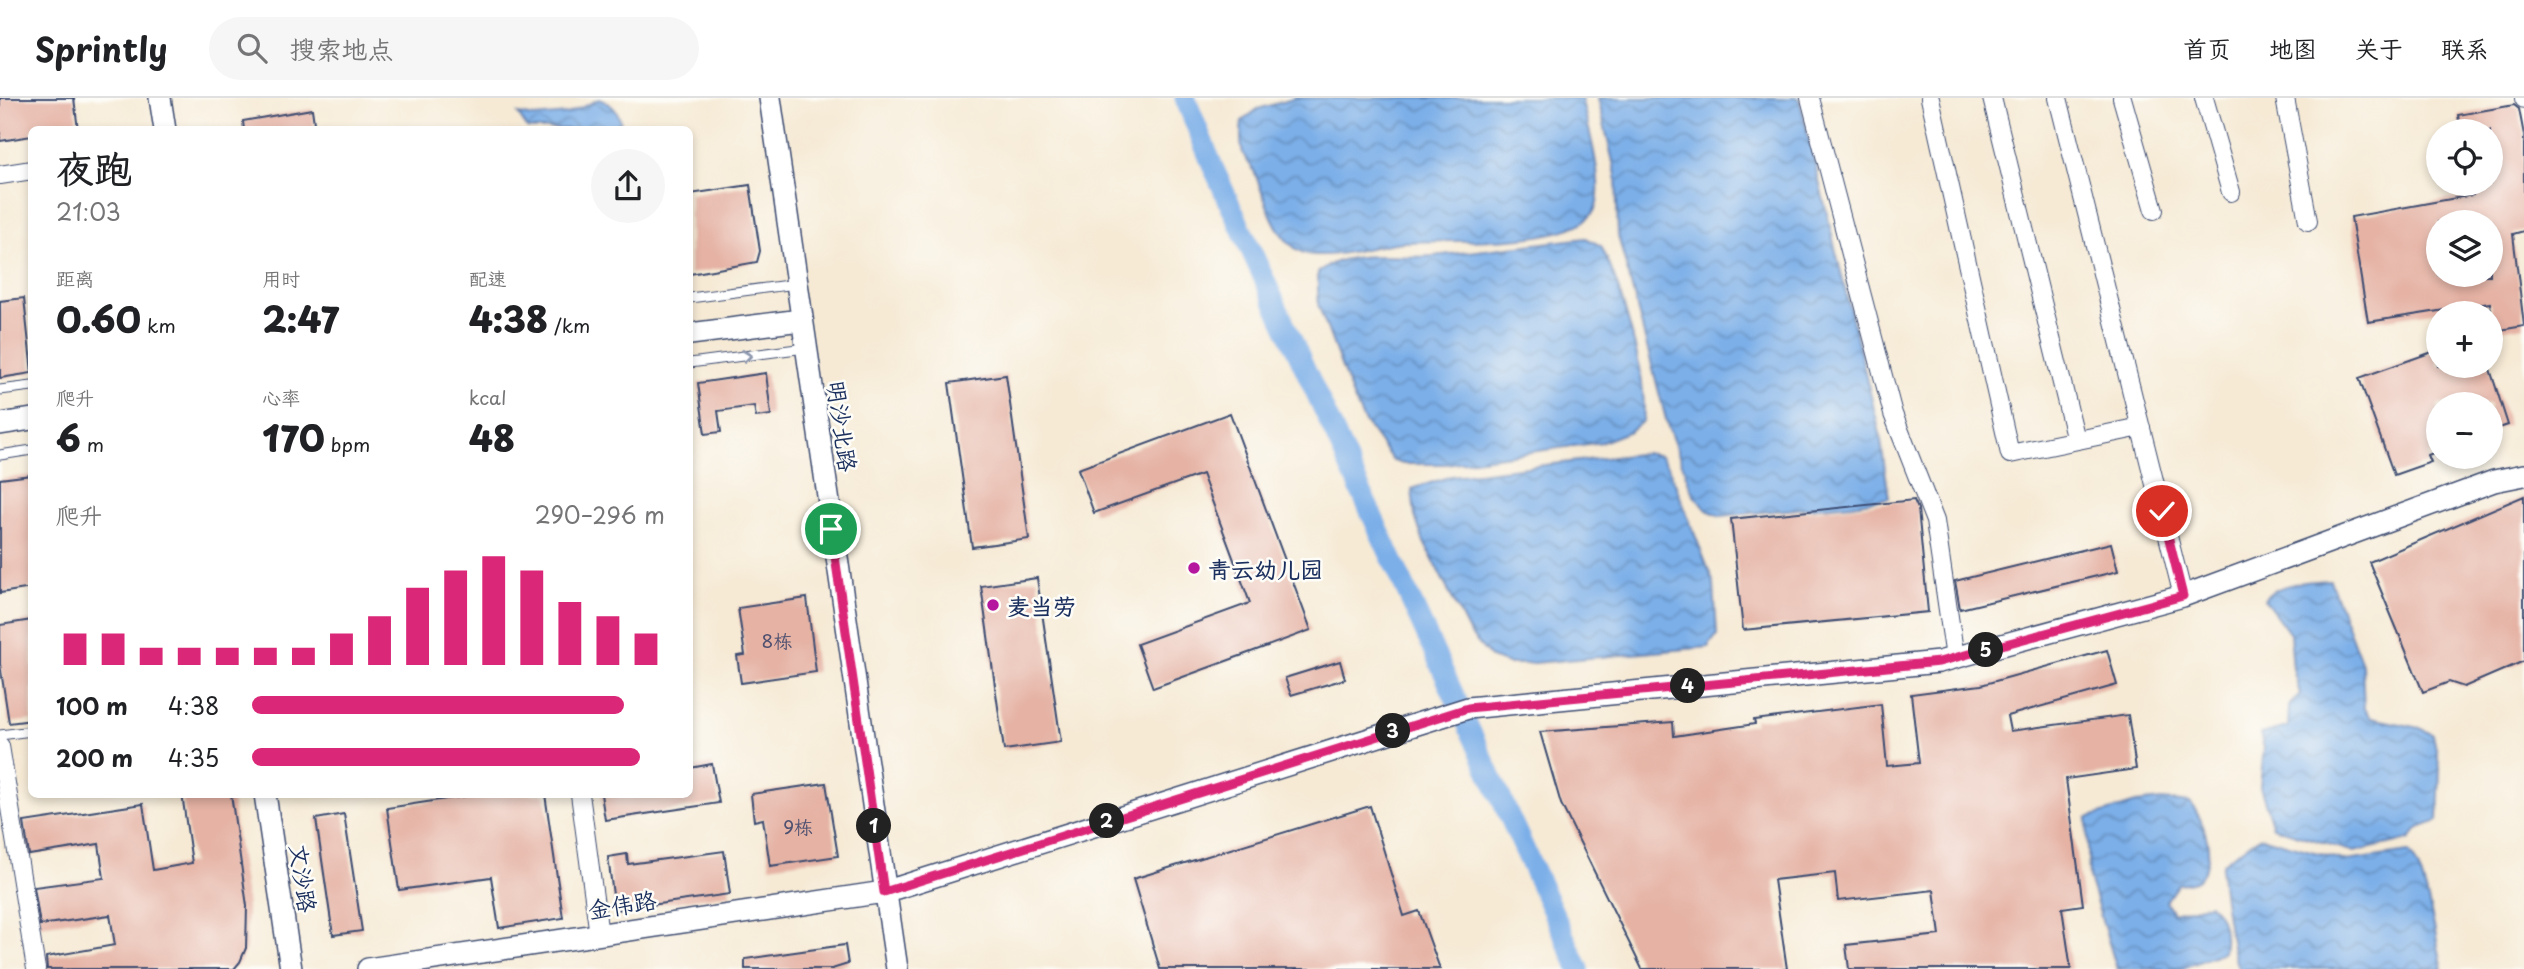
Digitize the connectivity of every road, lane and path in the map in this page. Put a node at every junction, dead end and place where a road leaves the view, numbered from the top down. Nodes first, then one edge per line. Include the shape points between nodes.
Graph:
1 (160, 98) edge
2 (770, 98) edge
3 (1810, 98) edge
4 (1930, 98) edge
5 (1992, 98) edge
6 (2058, 98) edge
7 (2122, 98) edge
8 (2204, 98) edge
9 (2285, 98) edge
10 (164, 126) edge
11 (28, 171) edge
12 (0, 175) edge
13 (2231, 192) dead end
14 (2154, 210) dead end
15 (2308, 221) dead end
16 (796, 284) junction
17 (693, 298) edge
18 (801, 320) junction
19 (693, 334) edge
20 (805, 348) junction
21 (693, 363) edge
22 (28, 386) edge
23 (0, 390) edge
24 (28, 420) edge
25 (0, 424) edge
26 (2141, 426) junction
27 (2076, 440) junction
28 (28, 451) edge
29 (0, 455) edge
30 (2524, 475) edge
31 (2183, 596) junction
32 (1955, 658) junction
33 (28, 732) edge
34 (0, 735) edge
35 (0, 746) edge
36 (266, 798) edge
37 (581, 798) edge
38 (884, 892) junction
39 (599, 934) junction
40 (36, 969) edge
41 (291, 969) edge
42 (368, 969) edge
43 (897, 969) edge

1 - 10 street
2 - 16 street, 明沙北路
3 - 32 street via 1893,414 1935,521
4 - 27 street via 2010,454
5 - 27 street
6 - 26 street
7 - 14 street
8 - 13 street
9 - 15 street
11 - 12 street
16 - 17 lane
16 - 18 street, 明沙北路
18 - 19 street
18 - 20 street, 明沙北路
21 -> 20 lane
20 - 38 street, 明沙北路
22 - 23 lane
24 - 25 street
26 - 27 street
26 - 31 street
28 - 29 lane
30 - 31 street, 金伟路 via 2494,481
31 - 32 street, 金伟路
32 - 38 street, 金伟路 via 1458,711
33 - 34 lane
35 - 40 street
36 - 41 street, 文沙路
37 - 39 street
38 - 39 street, 金伟路
38 - 43 street, 明沙北路
39 - 42 street, 金伟路

